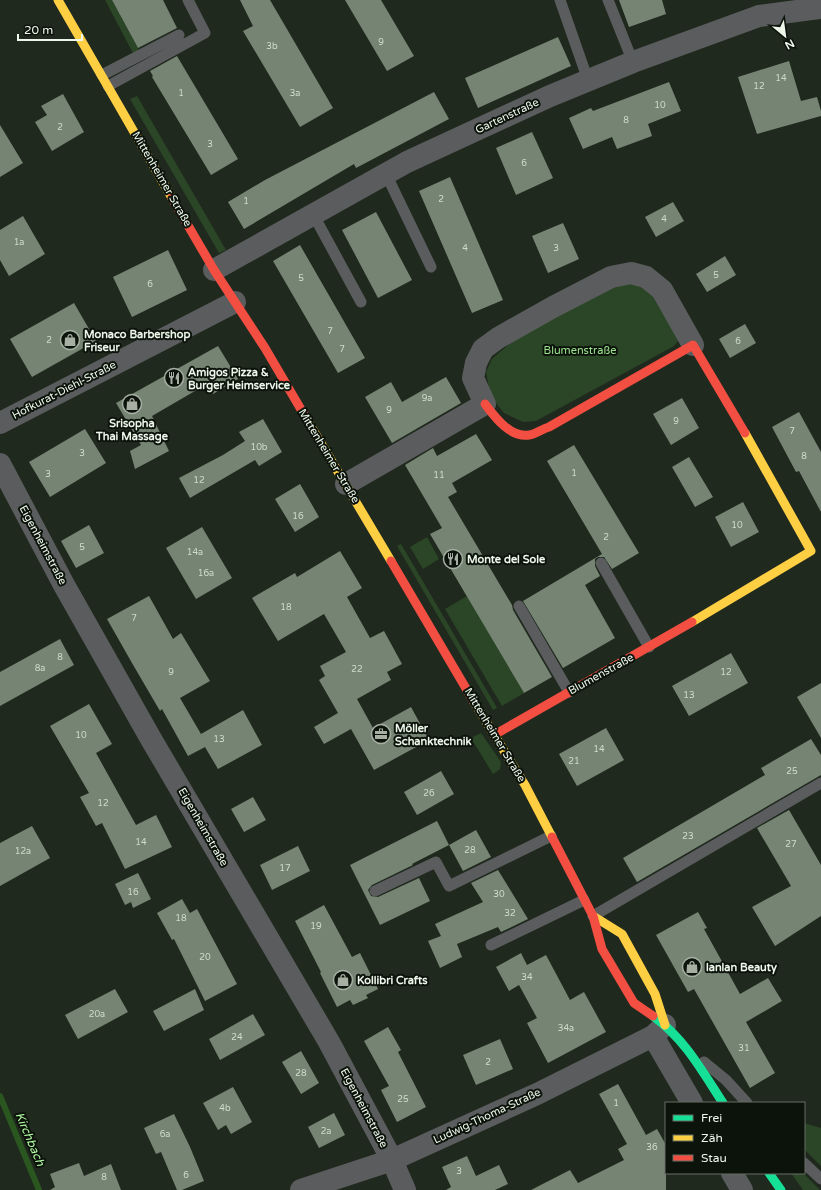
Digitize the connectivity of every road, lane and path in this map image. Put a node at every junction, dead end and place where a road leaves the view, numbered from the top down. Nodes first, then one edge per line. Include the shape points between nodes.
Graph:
1 (58, 0) edge
2 (188, 0) edge
3 (560, 0) edge
4 (608, 0) edge
5 (819, 8) dead end
6 (179, 35) dead end
7 (633, 62) junction
8 (102, 75) junction
9 (588, 80) junction
10 (108, 86) junction
11 (386, 174) junction
12 (313, 214) junction
13 (431, 267) dead end
14 (214, 270) junction
15 (235, 302) junction
16 (361, 302) dead end
17 (693, 345) junction
18 (485, 404) junction
19 (0, 423) edge
20 (0, 464) edge
21 (346, 484) junction
22 (816, 548) edge
23 (601, 563) dead end
24 (520, 606) dead end
25 (649, 647) junction
26 (569, 692) junction
27 (494, 735) junction
28 (821, 783) edge
29 (551, 836) junction
30 (375, 891) dead end
31 (584, 900) junction
32 (593, 916) junction
33 (491, 945) dead end
34 (659, 1030) junction
35 (688, 1049) junction
36 (692, 1102) edge
37 (722, 1102) edge
38 (746, 1102) edge
39 (392, 1160) junction
40 (805, 1164) edge
41 (733, 1174) edge
42 (771, 1174) edge
43 (821, 1179) edge
44 (301, 1190) edge
45 (405, 1190) edge
46 (742, 1190) edge
47 (781, 1190) edge

1 - 8 main road, Mittenheimer Straße
2 - 10 lane via 205,33
3 - 9 lane
4 - 7 lane
5 - 7 street, Gartenstraße via 759,16
6 - 8 lane
7 - 9 street, Gartenstraße
8 - 10 main road, Mittenheimer Straße
9 - 11 street, Gartenstraße via 407,162
10 - 14 main road, Mittenheimer Straße
11 - 12 street, Gartenstraße
11 - 13 lane
12 - 14 street, Gartenstraße
12 - 16 lane
14 - 15 main road, Mittenheimer Straße
15 - 19 street, Hofkurat-Diehl-Straße
15 - 21 main road, Mittenheimer Straße
17 - 18 main road, Blumenstraße via 549,427 527,435 513,432 498,421
17 - 18 street, Blumenstraße via 662,290 646,277 630,273 611,277 553,307 483,349 476,363 473,378
17 - 22 main road, Blumenstraße
18 - 21 street
20 - 39 street, Eigenheimstraße via 151,740 329,1042
21 - 27 main road, Mittenheimer Straße
22 - 25 main road, Blumenstraße
23 - 25 lane
24 - 26 lane
25 - 26 main road, Blumenstraße
26 - 27 main road, Blumenstraße
27 - 29 main road, Mittenheimer Straße via 525,785
28 - 32 lane
29 - 30 lane via 448,886 436,862
29 - 31 main road, Mittenheimer Straße
31 - 32 main road, Mittenheimer Straße
31 - 33 lane
32 - 34 main road, Mittenheimer Straße via 602,949 634,1004
32 - 34 main road, Mittenheimer Straße via 622,934 654,994
34 - 35 main road, Mittenheimer Straße
34 - 36 street, Mittenheimer Straße
34 - 39 street, Ludwig-Thoma-Straße via 537,1094
35 - 37 main road, Mittenheimer Straße
35 - 38 lane via 726,1080
39 - 44 street, Ludwig-Thoma-Straße
39 - 45 street, Eigenheimstraße
40 - 43 lane
41 - 46 street
42 - 47 main road

